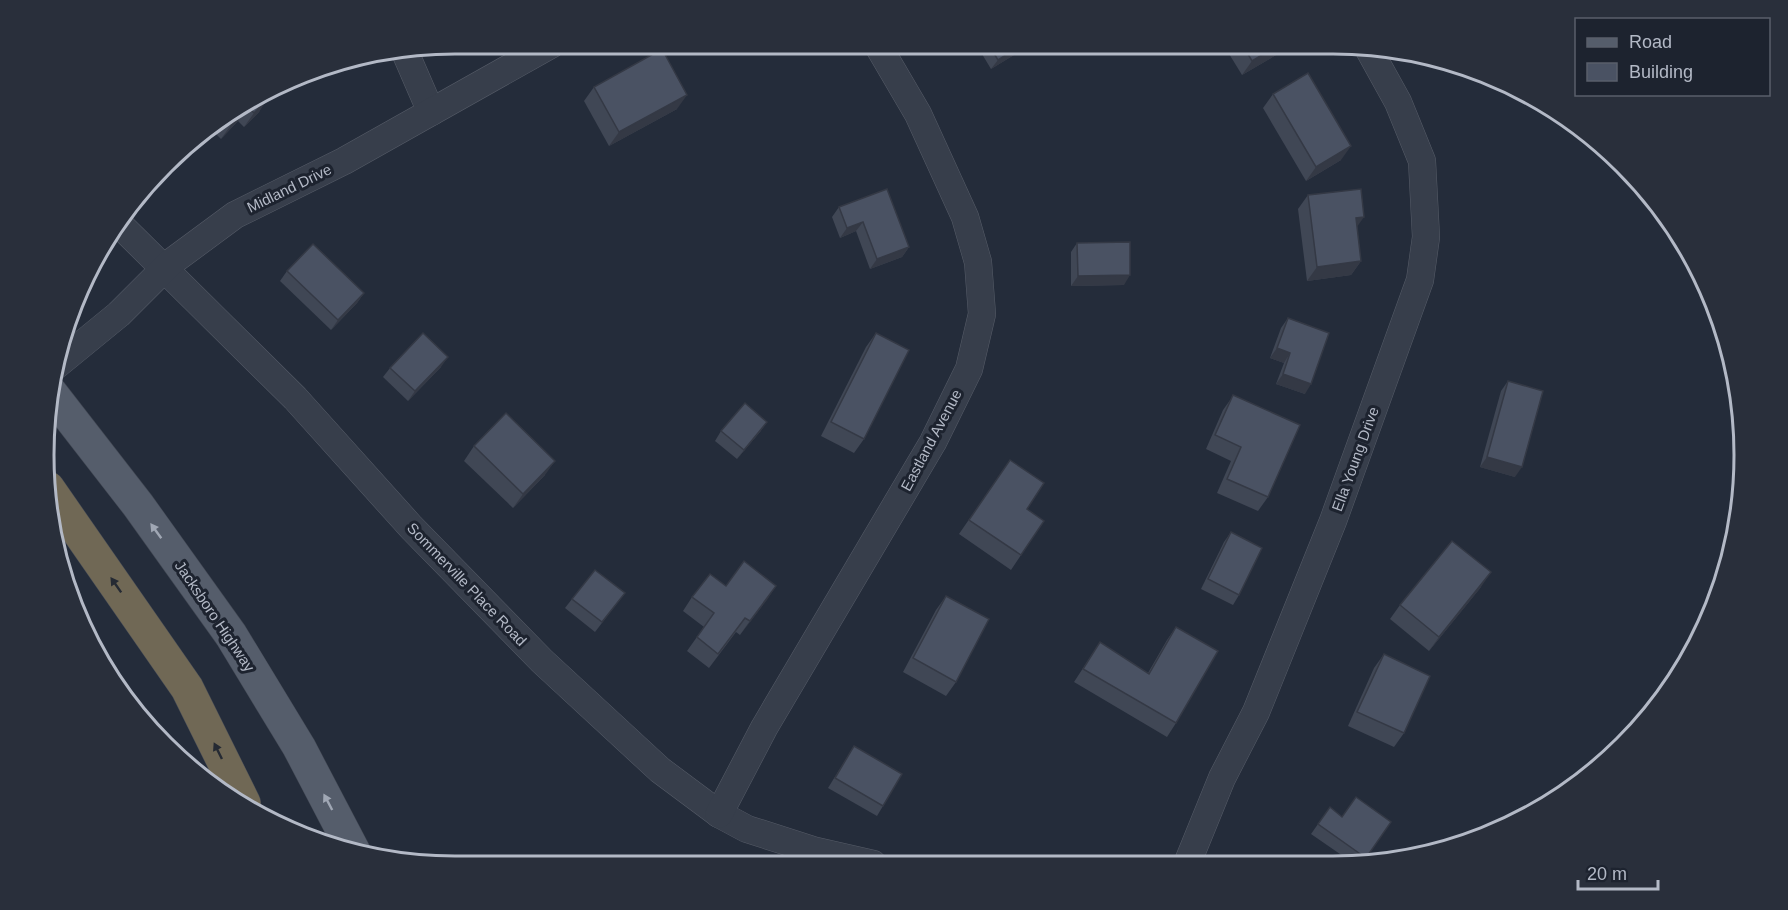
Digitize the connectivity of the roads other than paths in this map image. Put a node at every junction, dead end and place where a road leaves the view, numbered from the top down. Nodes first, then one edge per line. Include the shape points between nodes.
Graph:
1 (534, 54) edge
2 (883, 54) edge
3 (1373, 56) edge
4 (407, 57) edge
5 (431, 112) junction
6 (124, 229) edge
7 (165, 270) junction
8 (67, 357) edge
9 (57, 401) edge
10 (56, 500) edge
11 (239, 792) edge
12 (719, 814) junction
13 (348, 841) edge
14 (838, 856) edge
15 (1190, 856) edge

1 - 5 street, Midland Drive
2 - 12 street, Eastland Avenue via 918,114 965,217 978,262 982,314 969,369 933,442 764,728
3 - 15 street, Ella Young Drive via 1398,102 1422,161 1426,237 1420,280 1333,521 1256,712 1222,778
4 - 5 street
5 - 7 street, Midland Drive via 235,214
6 - 7 street, Sommerville Place Road
7 - 8 street, Midland Drive
7 - 12 street, Sommerville Place Road via 295,398 411,526 543,661 660,770
13 -> 9 main road, Jacksboro Highway via 299,747 231,635
11 -> 10 highway via 187,688
12 - 14 street, Sommerville Place Road via 747,829

